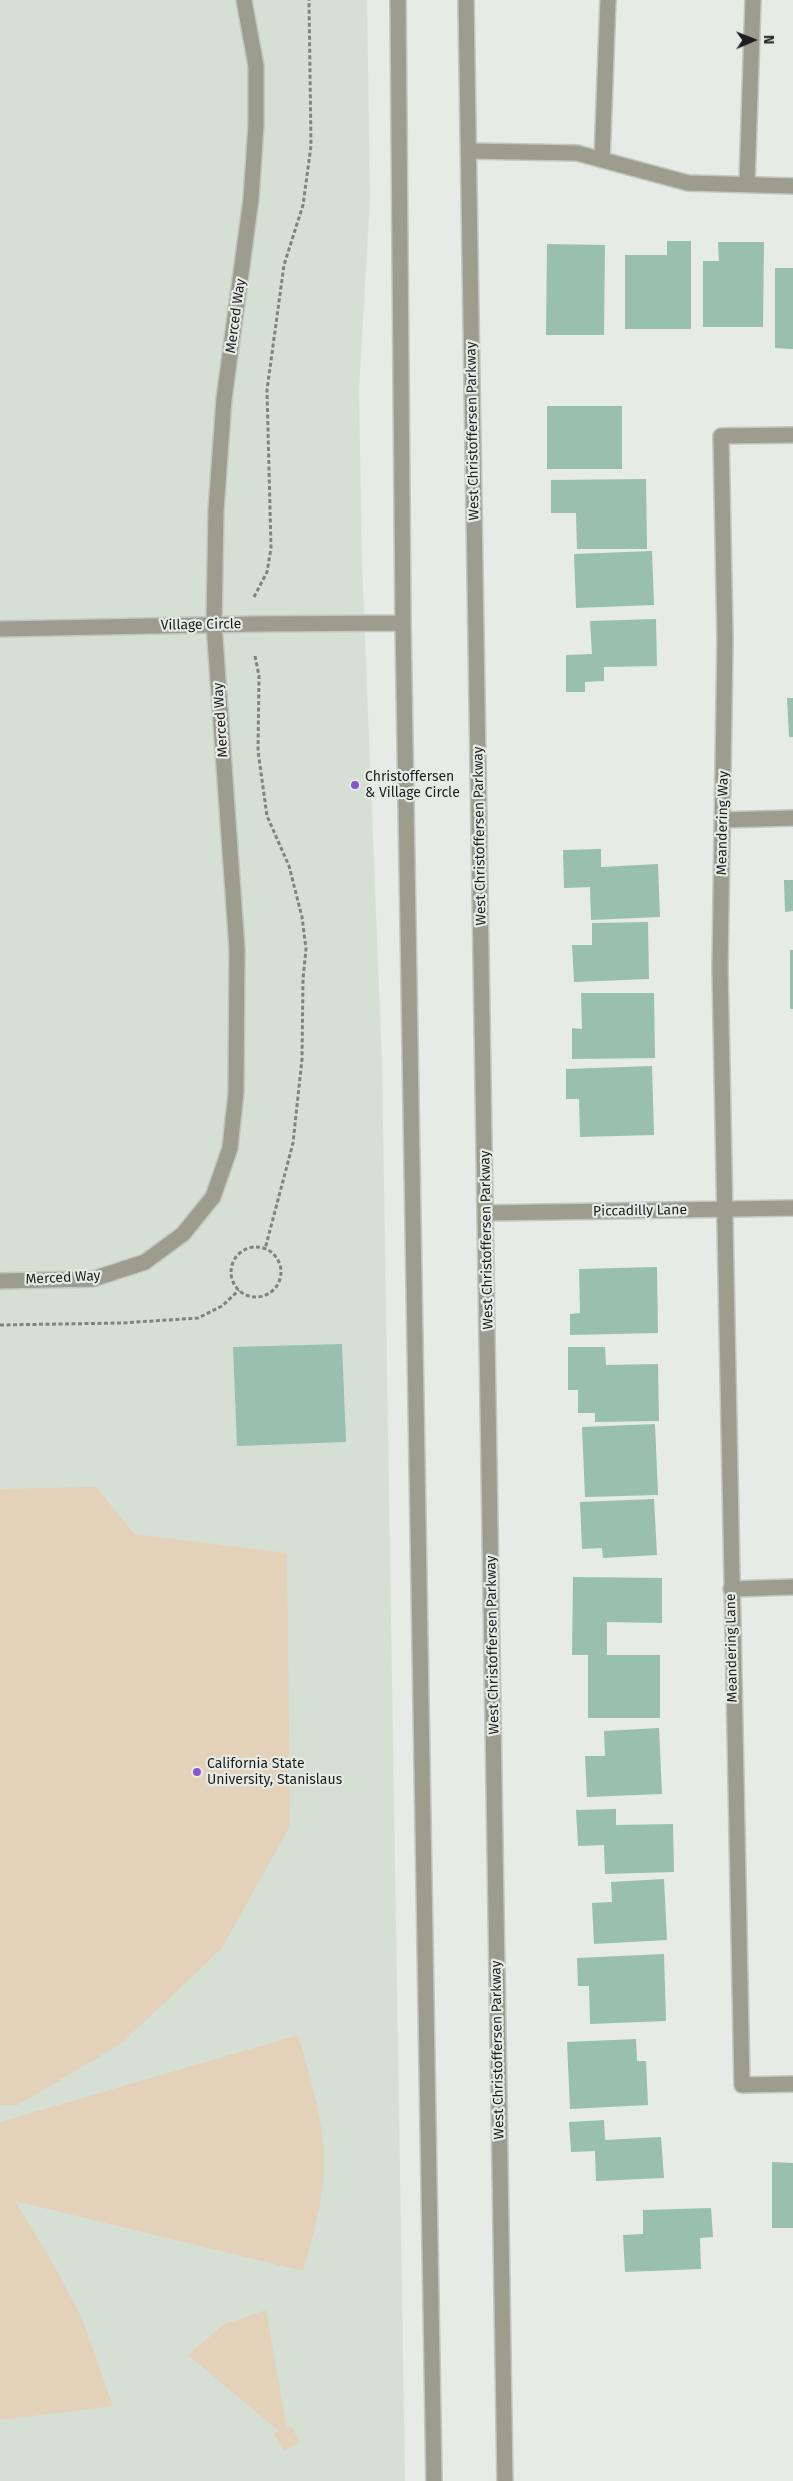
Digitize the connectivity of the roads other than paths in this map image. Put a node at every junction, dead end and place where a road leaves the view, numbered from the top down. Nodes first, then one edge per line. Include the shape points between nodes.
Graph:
1 (244, 0) edge
2 (398, 0) edge
3 (466, 0) edge
4 (608, 0) edge
5 (753, 0) edge
6 (469, 151) junction
7 (602, 160) junction
8 (747, 184) junction
9 (793, 186) edge
10 (793, 435) edge
11 (403, 623) junction
12 (214, 624) junction
13 (0, 629) edge
14 (793, 818) edge
15 (722, 820) junction
16 (793, 1208) edge
17 (724, 1210) junction
18 (486, 1214) junction
19 (0, 1281) edge
20 (793, 1587) edge
21 (731, 1589) junction
22 (793, 2084) edge
23 (434, 2481) edge
24 (505, 2481) edge

1 - 12 street, Merced Way via 256,66 256,125 251,199 224,398 216,510
2 - 11 street
3 - 6 street, West Christoffersen Parkway
4 - 7 street
5 - 8 street
6 - 7 street via 577,153
6 - 18 street, West Christoffersen Parkway
7 - 8 street via 688,183
8 - 9 street
10 - 15 street, Meandering Way via 721,436 725,639
11 - 12 street, Village Circle
11 - 23 street
12 - 13 street, Village Circle
12 - 19 street, Merced Way via 237,949 236,1092 230,1148 213,1197 183,1234 146,1262 93,1279
14 - 15 street
15 - 17 street, Meandering Way via 720,968
16 - 17 street, Piccadilly Lane
17 - 18 street, Piccadilly Lane
17 - 21 street, Meandering Lane
18 - 24 street, West Christoffersen Parkway
20 - 21 street
21 - 22 street, Meandering Lane via 742,2085

